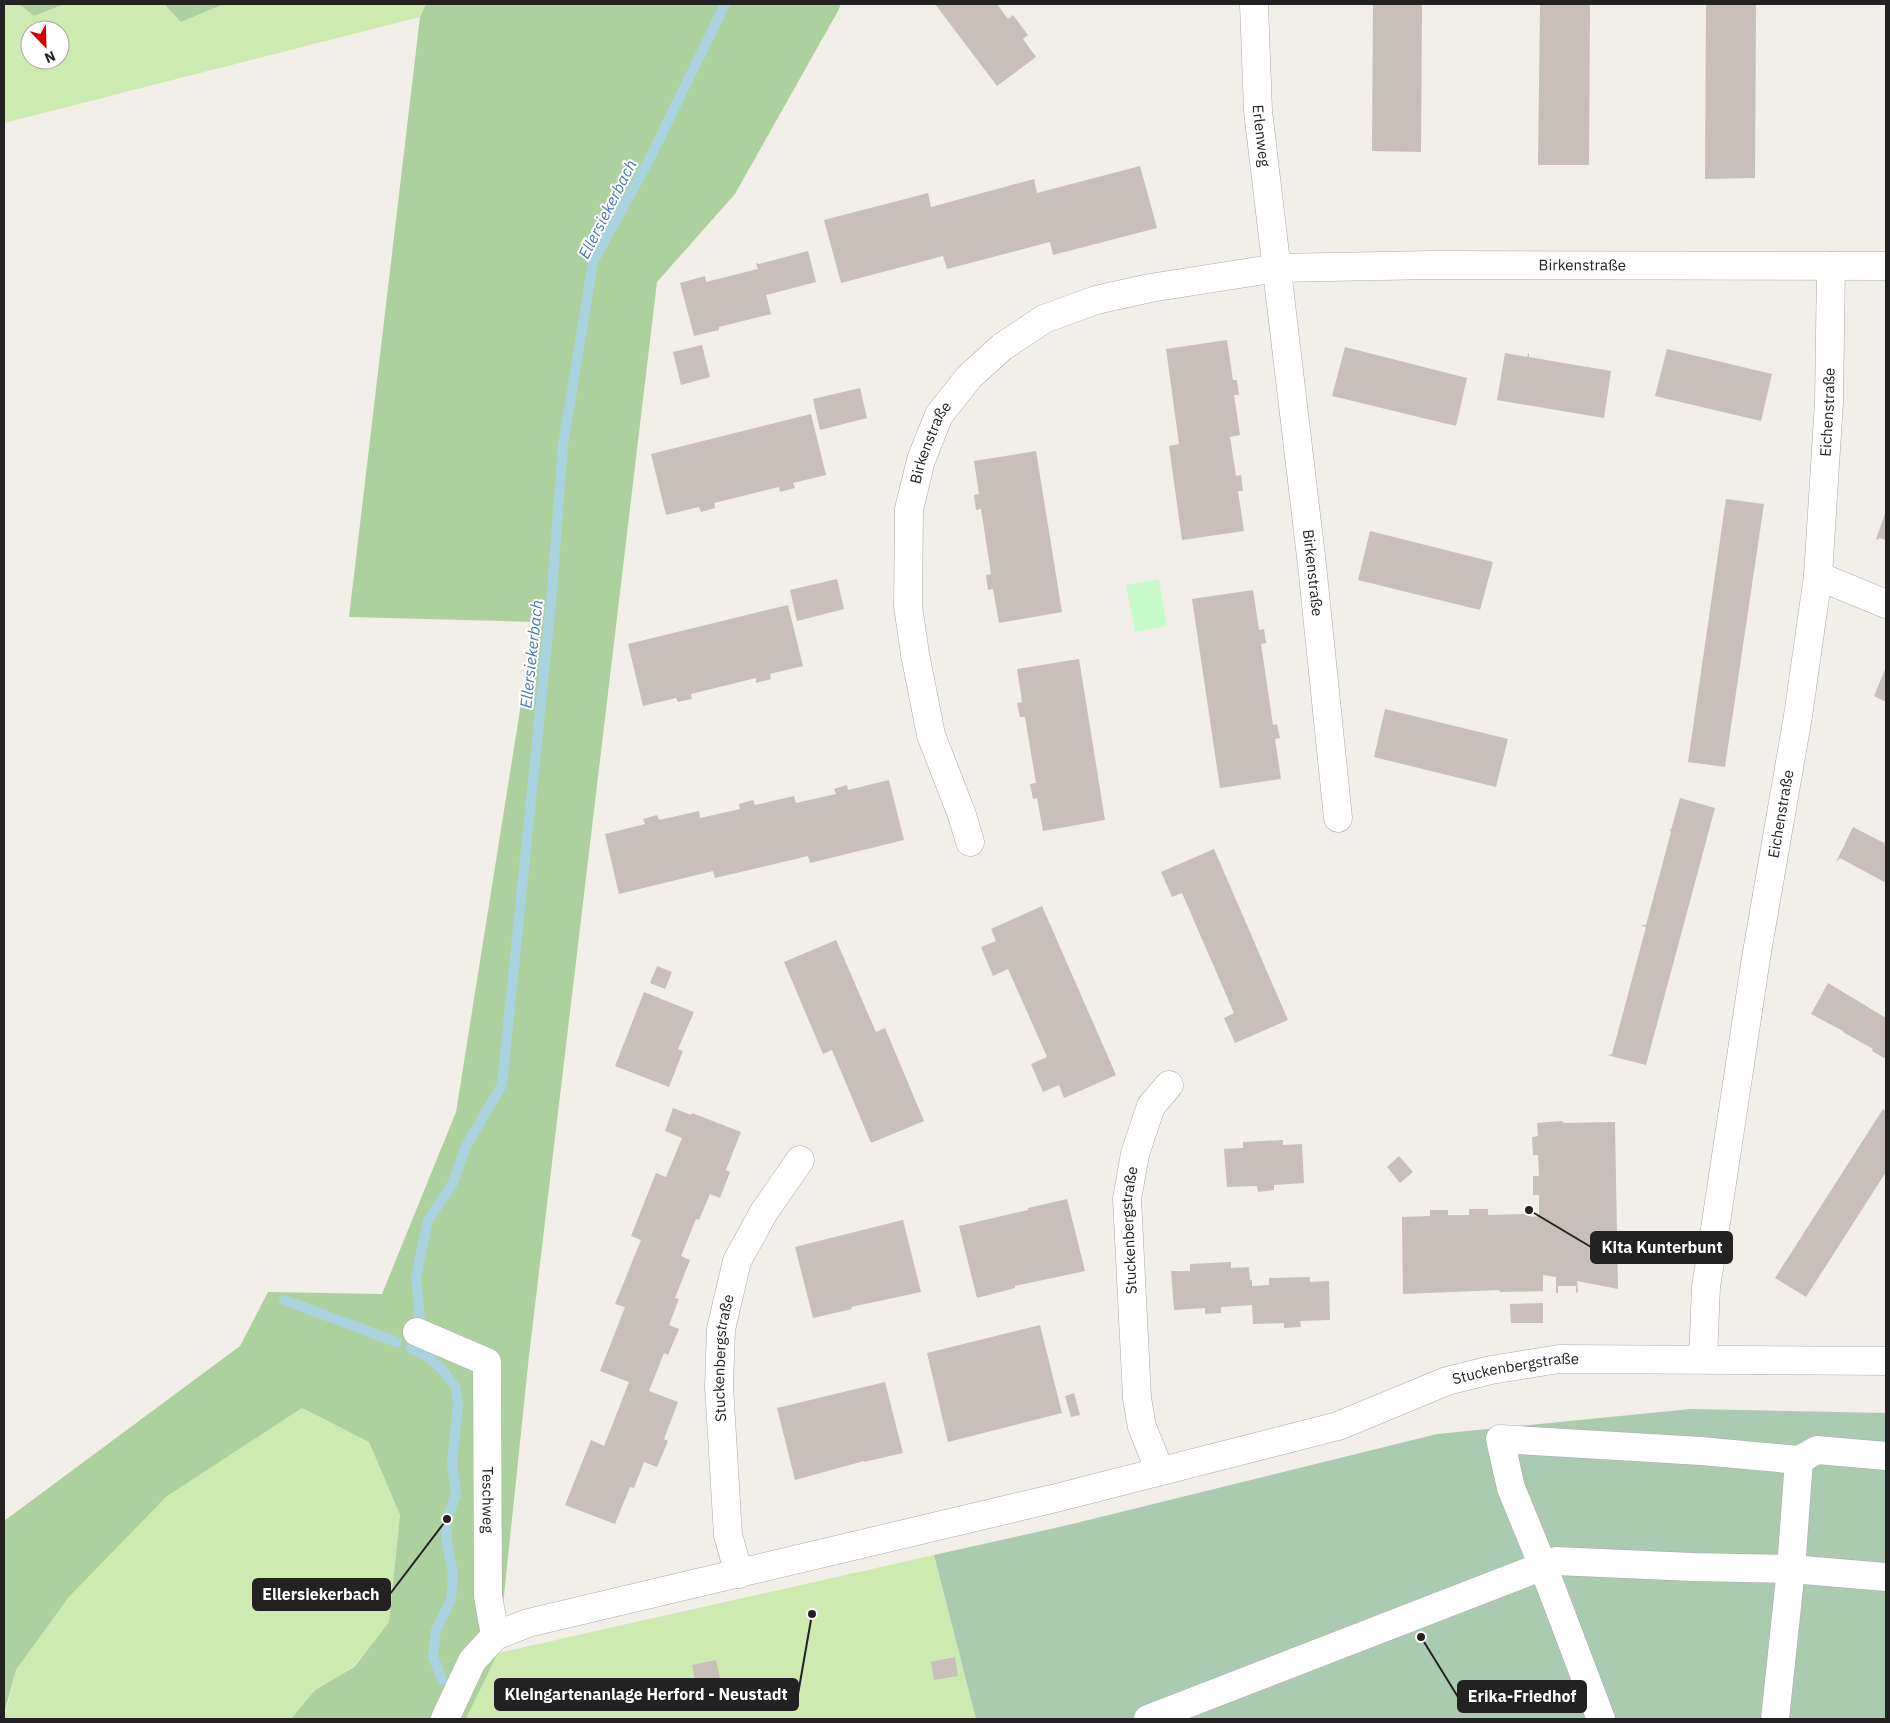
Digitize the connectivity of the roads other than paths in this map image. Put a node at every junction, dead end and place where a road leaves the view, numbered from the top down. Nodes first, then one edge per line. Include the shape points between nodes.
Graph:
1 (1254, 4) edge
2 (1831, 266) junction
3 (1886, 266) edge
4 (1278, 268) junction
5 (1818, 576) junction
6 (1886, 604) edge
7 (1338, 818) dead end
8 (970, 842) dead end
9 (1169, 1085) dead end
10 (800, 1160) dead end
11 (417, 1332) dead end
12 (1703, 1359) junction
13 (1886, 1361) edge
14 (1886, 1456) edge
15 (1798, 1460) junction
16 (1160, 1472) junction
17 (1543, 1566) junction
18 (1791, 1569) junction
19 (739, 1574) junction
20 (1886, 1577) edge
21 (495, 1636) junction
22 (444, 1719) edge
23 (1148, 1719) edge
24 (1601, 1719) edge
25 (1775, 1719) edge

1 - 4 street, Erlenweg via 1258,111
2 - 3 street, Birkenstraße
2 - 4 street, Birkenstraße
2 - 5 street, Eichenstraße via 1829,402
4 - 7 street, Birkenstraße
4 - 8 street, Birkenstraße via 1150,288 1096,300 1044,319 1002,347 969,378 939,415 921,460 909,509 908,606 931,735
5 - 6 street
5 - 12 street, Eichenstraße via 1706,1287
9 - 16 street, Stuckenbergstraße via 1151,1106 1136,1154 1127,1199 1137,1398 1142,1427
10 - 19 street, Stuckenbergstraße via 764,1212 737,1261 721,1329 719,1386 728,1535
11 - 21 street, Teschweg via 487,1362 488,1596
12 - 13 street, Stuckenbergstraße
12 - 16 street, Stuckenbergstraße via 1559,1359 1491,1370 1447,1381 1338,1426
14 - 15 street via 1817,1450
15 - 17 street via 1500,1439 1511,1488
15 - 18 street
16 - 19 street, Stuckenbergstraße
17 - 18 street via 1556,1561
17 - 23 street
17 - 24 street
18 - 20 street
18 - 25 street
19 - 21 street, Stuckenbergstraße via 528,1623
21 - 22 street, Stuckenbergstraße via 472,1661

